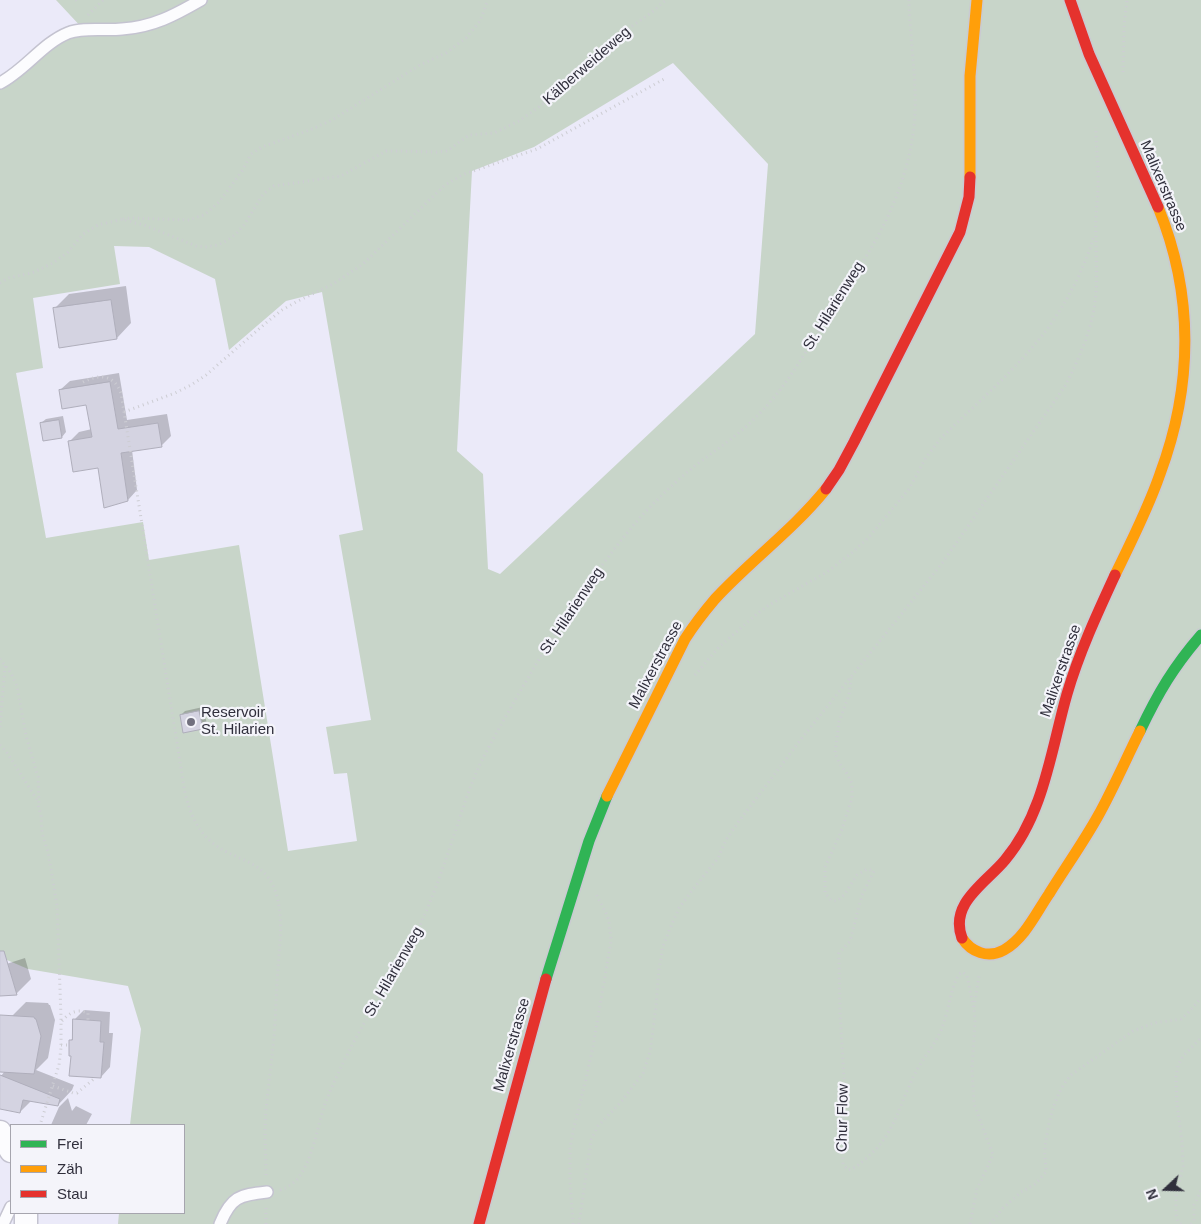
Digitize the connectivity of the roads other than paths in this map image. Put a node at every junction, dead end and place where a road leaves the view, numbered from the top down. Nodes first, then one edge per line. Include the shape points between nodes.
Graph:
1 (201, 0) edge
2 (977, 0) edge
3 (1070, 0) edge
4 (0, 83) edge
5 (1201, 635) edge
6 (0, 1132) edge
7 (10, 1149) edge
8 (267, 1192) road end
9 (10, 1209) edge
10 (3, 1224) edge
11 (220, 1224) edge
12 (479, 1224) edge

1 - 4 lane via 147,26 70,32
2 - 12 main road, Malixerstrasse via 970,76 969,197 953,246 832,482 805,513 716,597 694,624 610,789 596,820 542,992
3 - 5 main road, Malixerstrasse via 1090,58 1159,210 1177,266 1185,324 1182,394 1173,436 1151,498 1072,677 1042,788 1027,827 1004,862 970,896 961,910 960,933 974,951 982,954 1006,950 1026,929 1103,808 1162,687
6 - 7 street
8 - 11 lane via 237,1198 226,1210
9 - 10 lane

